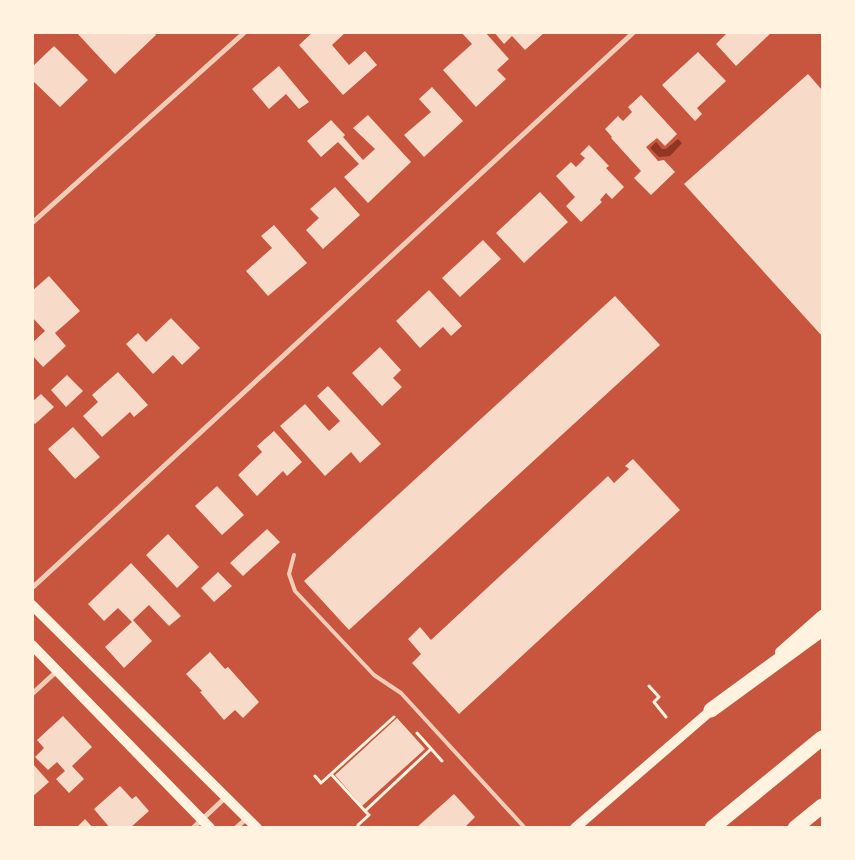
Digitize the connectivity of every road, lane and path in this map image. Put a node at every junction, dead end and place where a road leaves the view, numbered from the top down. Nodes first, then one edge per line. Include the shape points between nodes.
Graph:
1 (245, 32) edge
2 (634, 32) edge
3 (32, 222) edge
4 (294, 555) dead end
5 (32, 588) edge
6 (32, 605) edge
7 (822, 615) edge
8 (822, 629) edge
9 (32, 646) edge
10 (57, 671) junction
11 (649, 686) dead end
12 (32, 694) edge
13 (711, 710) junction
14 (394, 717) dead end
15 (666, 717) dead end
16 (417, 734) dead end
17 (822, 738) edge
18 (431, 749) junction
19 (442, 761) dead end
20 (331, 774) junction
21 (314, 776) dead end
22 (226, 797) junction
23 (822, 806) edge
24 (365, 811) junction
25 (246, 818) junction
26 (206, 824) edge
27 (358, 825) dead end
28 (193, 828) edge
29 (236, 828) edge
30 (257, 828) edge
31 (525, 828) edge
32 (575, 828) edge
33 (712, 828) edge
34 (795, 828) edge

1 - 3 street
2 - 5 street
4 - 31 lane via 289,574 296,590 374,676 401,693
6 - 22 main road
7 - 13 main road
8 - 13 highway
9 - 10 main road
10 - 12 street
10 - 26 main road
11 - 15 path via 659,697 654,702
13 - 32 main road
14 - 20 path
16 - 18 path
17 - 33 highway
18 - 19 path
18 - 24 path
20 - 21 path via 321,783
20 - 24 path
22 - 25 main road
22 - 26 street
23 - 34 highway
24 - 27 path via 369,815
25 - 29 street
25 - 30 main road
26 - 28 street

